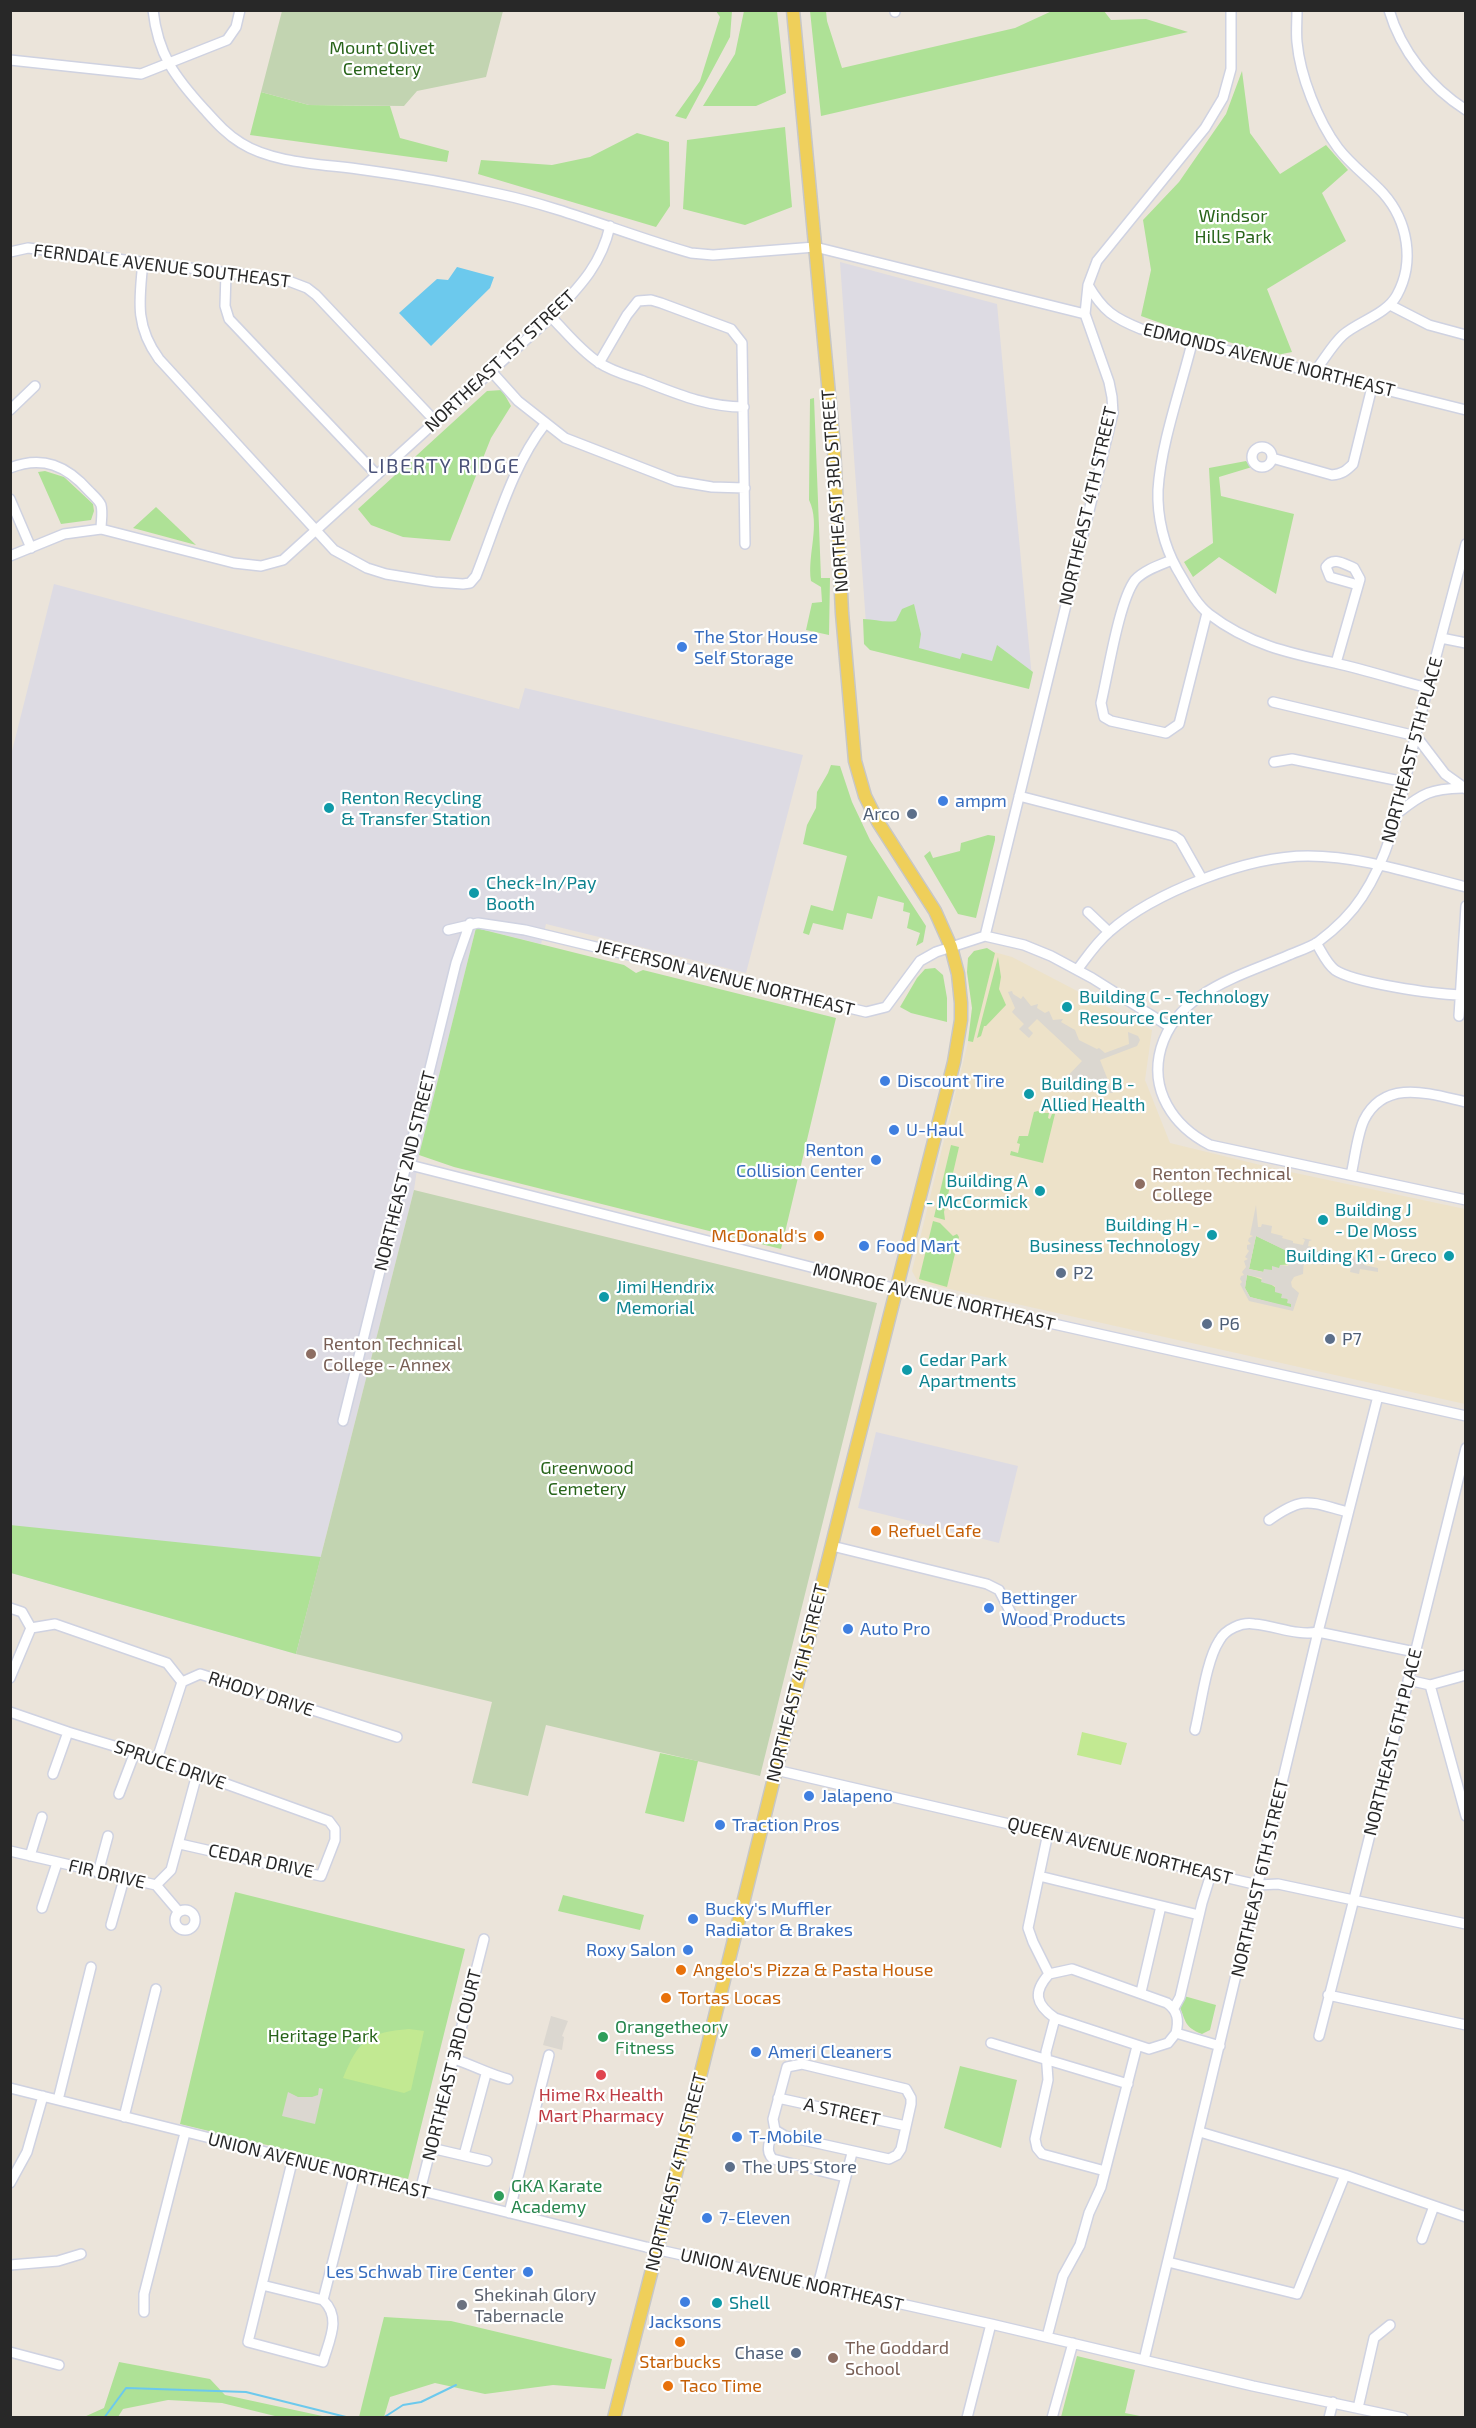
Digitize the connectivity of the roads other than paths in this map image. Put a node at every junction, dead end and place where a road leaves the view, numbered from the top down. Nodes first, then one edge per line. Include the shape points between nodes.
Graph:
1 (153, 10) edge
2 (240, 10) edge
3 (793, 10) edge
4 (1232, 10) edge
5 (1297, 10) edge
6 (1389, 10) edge
7 (10, 60) edge
8 (168, 64) junction
9 (1466, 110) edge
10 (610, 226) junction
11 (815, 247) junction
12 (10, 252) edge
13 (143, 262) junction
14 (226, 272) junction
15 (1088, 285) junction
16 (1390, 305) junction
17 (1085, 314) junction
18 (550, 317) junction
19 (1466, 335) edge
20 (1192, 343) junction
21 (599, 363) junction
22 (491, 371) junction
23 (1315, 371) junction
24 (35, 386) dead end
25 (1372, 387) junction
26 (744, 407) junction
27 (10, 410) edge
28 (1466, 410) edge
29 (436, 422) junction
30 (545, 424) junction
31 (1272, 458) dead end
32 (10, 468) edge
33 (377, 475) junction
34 (745, 488) junction
35 (10, 499) edge
36 (101, 529) junction
37 (317, 532) junction
38 (745, 544) dead end
39 (1466, 544) edge
40 (31, 548) junction
41 (10, 556) edge
42 (1172, 560) junction
43 (1358, 585) dead end
44 (1207, 613) junction
45 (1442, 638) junction
46 (1466, 643) edge
47 (1336, 663) junction
48 (1428, 688) junction
49 (1273, 702) dead end
50 (1416, 736) junction
51 (1274, 762) dead end
52 (1405, 782) junction
53 (1464, 788) edge
54 (1019, 796) junction
55 (1399, 812) junction
56 (1381, 865) junction
57 (1202, 879) junction
58 (1466, 887) edge
59 (1466, 906) edge
60 (1088, 912) dead end
61 (470, 923) junction
62 (447, 930) dead end
63 (1109, 932) junction
64 (984, 936) junction
65 (1316, 943) junction
66 (951, 948) junction
67 (1077, 970) junction
68 (1460, 995) junction
69 (1459, 1016) dead end
70 (1170, 1027) junction
71 (1466, 1102) edge
72 (406, 1164) junction
73 (1351, 1175) junction
74 (1466, 1200) edge
75 (897, 1289) junction
76 (1378, 1396) junction
77 (1466, 1416) edge
78 (343, 1421) dead end
79 (1466, 1448) edge
80 (1348, 1512) junction
81 (1269, 1520) dead end
82 (832, 1546) junction
83 (10, 1608) edge
84 (1050, 1620) dead end
85 (31, 1628) junction
86 (1318, 1632) junction
87 (1415, 1652) junction
88 (1466, 1676) edge
89 (10, 1678) edge
90 (1408, 1680) junction
91 (182, 1682) junction
92 (1430, 1685) junction
93 (10, 1712) edge
94 (1195, 1730) dead end
95 (68, 1732) junction
96 (397, 1737) dead end
97 (135, 1752) junction
98 (157, 1759) junction
99 (776, 1770) junction
100 (53, 1774) dead end
101 (197, 1774) junction
102 (1461, 1781) edge
103 (119, 1794) dead end
104 (1466, 1816) edge
105 (42, 1817) dead end
106 (329, 1821) joint
107 (1048, 1833) junction
108 (108, 1836) dead end
109 (180, 1844) junction
110 (10, 1851) edge
111 (30, 1856) junction
112 (57, 1863) junction
113 (98, 1873) junction
114 (1211, 1874) junction
115 (1039, 1876) junction
116 (124, 1879) junction
117 (156, 1885) junction
118 (1258, 1885) junction
119 (1354, 1899) junction
120 (1161, 1906) junction
121 (42, 1908) dead end
122 (179, 1912) dead end
123 (1199, 1915) junction
124 (111, 1924) dead end
125 (1466, 1924) edge
126 (484, 1939) dead end
127 (91, 1967) dead end
128 (1049, 1974) junction
129 (156, 1989) dead end
130 (1141, 1992) junction
131 (1328, 1995) junction
132 (1174, 2008) junction
133 (1055, 2018) junction
134 (1466, 2025) edge
135 (1176, 2033) junction
136 (1318, 2036) dead end
137 (991, 2043) dead end
138 (1137, 2046) junction
139 (1220, 2046) junction
140 (549, 2055) dead end
141 (454, 2059) junction
142 (1046, 2060) junction
143 (486, 2074) junction
144 (508, 2079) dead end
145 (1128, 2084) junction
146 (10, 2088) edge
147 (43, 2096) junction
148 (778, 2098) junction
149 (58, 2100) junction
150 (124, 2117) junction
151 (906, 2126) junction
152 (775, 2130) junction
153 (1200, 2132) junction
154 (185, 2133) junction
155 (430, 2148) junction
156 (852, 2153) junction
157 (464, 2155) junction
158 (293, 2158) junction
159 (487, 2161) dead end
160 (14, 2164) edge
161 (1105, 2171) junction
162 (355, 2174) junction
163 (1345, 2175) junction
164 (845, 2178) junction
165 (10, 2183) edge
166 (420, 2191) junction
167 (1434, 2206) junction
168 (510, 2213) junction
169 (1466, 2217) edge
170 (1422, 2239) dead end
171 (657, 2250) junction
172 (81, 2254) dead end
173 (1168, 2262) junction
174 (10, 2265) edge
175 (262, 2285) junction
176 (818, 2286) junction
177 (323, 2300) junction
178 (144, 2312) dead end
179 (991, 2324) junction
180 (1390, 2325) dead end
181 (1047, 2337) junction
182 (1072, 2343) junction
183 (10, 2352) edge
184 (1144, 2360) junction
185 (59, 2365) dead end
186 (1333, 2402) junction
187 (1358, 2408) junction
188 (614, 2418) edge
189 (967, 2418) edge
190 (1052, 2418) edge
191 (1329, 2418) edge
192 (1403, 2418) edge

1 - 8 street via 157,37
2 - 8 street via 236,27 227,40
3 - 11 main road, NORTHEAST 3RD STREET
4 - 15 street, NORTHEAST 4TH STREET via 1231,69 1223,98 1205,128 1097,261
5 - 16 street via 1296,42 1303,76 1316,108 1338,148 1385,195 1404,232 1408,254 1402,282
6 - 9 street via 1414,61 1432,83
7 - 8 street via 129,74
8 - 10 street via 222,129 265,155 444,183 512,197
10 - 11 street via 691,253 713,255
10 - 18 street, NORTHEAST 1ST STREET via 591,274
11 - 17 street
11 - 66 main road, NORTHEAST 3RD STREET via 834,448 842,613 855,761 878,822 929,901
12 - 13 street, FERNDALE AVENUE SOUTHEAST via 28,248
13 - 14 street, FERNDALE AVENUE SOUTHEAST
13 - 37 street via 139,307 148,344
14 - 29 street, FERNDALE AVENUE SOUTHEAST via 286,280 308,288
14 - 33 street via 225,306 229,319
15 - 17 street, NORTHEAST 4TH STREET
15 - 20 street, EDMONDS AVENUE NORTHEAST via 1098,302 1116,318
16 - 19 street via 1429,325
16 - 23 street via 1341,337
17 - 54 street, NORTHEAST 4TH STREET via 1109,382 1113,413
18 - 21 street
18 - 22 street, NORTHEAST 1ST STREET
20 - 23 street, EDMONDS AVENUE NORTHEAST
20 - 42 street via 1158,492 1162,530
21 - 26 street via 705,403
21 - 26 street via 627,315 638,302 651,300 731,329 742,343
22 - 29 street, NORTHEAST 1ST STREET
22 - 30 street
23 - 25 street, EDMONDS AVENUE NORTHEAST
24 - 27 street
25 - 28 street, EDMONDS AVENUE NORTHEAST
25 - 31 street via 1353,464 1341,474 1332,475
26 - 34 street
29 - 33 street, NORTHEAST 1ST STREET
30 - 34 street via 565,438 676,480
30 - 37 street via 521,461 470,583 435,582 367,568 334,550
32 - 36 street via 37,462 76,475 101,507
33 - 37 street, NORTHEAST 1ST STREET
34 - 38 street
35 - 40 street
36 - 37 street, NORTHEAST 1ST STREET via 234,563 261,566 283,560
36 - 40 street via 64,534
39 - 45 street, NORTHEAST 5TH PLACE
40 - 41 street
42 - 44 street
42 - 44 street via 1137,578 1127,594 1101,703 1104,717 1166,734 1179,724
43 - 47 street
44 - 47 street via 1278,651
45 - 46 street
45 - 48 street, NORTHEAST 5TH PLACE
47 - 48 street
48 - 50 street, NORTHEAST 5TH PLACE
49 - 50 street
50 - 52 street, NORTHEAST 5TH PLACE
50 - 53 street via 1445,774
51 - 52 street via 1292,759
52 - 55 street, NORTHEAST 5TH PLACE
53 - 55 street via 1432,791
54 - 57 street via 1174,836
54 - 64 street, NORTHEAST 4TH STREET
55 - 56 street, NORTHEAST 5TH PLACE
56 - 57 street via 1291,857 1261,861
56 - 58 street
56 - 65 street, NORTHEAST 5TH PLACE via 1362,898
57 - 63 street via 1152,904
59 - 68 street
60 - 63 street
61 - 62 street, JEFFERSON AVENUE NORTHEAST
61 - 66 street, JEFFERSON AVENUE NORTHEAST via 525,930 866,1012 886,1007 920,961
61 - 72 street, NORTHEAST 2ND STREET
63 - 67 street
64 - 66 street, JEFFERSON AVENUE NORTHEAST
64 - 67 street via 1039,951
65 - 68 street via 1329,965 1351,977
65 - 70 street, NORTHEAST 5TH PLACE via 1201,994 1182,1009
66 - 75 main road, NORTHEAST 4TH STREET via 960,988 958,1042
67 - 70 street
68 - 69 street
70 - 73 street, NORTHEAST 5TH PLACE via 1161,1048 1160,1089 1168,1109 1195,1137 1210,1145
71 - 73 street via 1419,1092 1384,1097 1364,1121
72 - 75 street, MONROE AVENUE NORTHEAST
72 - 78 street, NORTHEAST 2ND STREET
73 - 74 street, NORTHEAST 5TH PLACE
75 - 76 street, MONROE AVENUE NORTHEAST
75 - 82 main road, NORTHEAST 4TH STREET
76 - 77 street, MONROE AVENUE NORTHEAST
76 - 80 street, NORTHEAST 6TH STREET
79 - 87 street, NORTHEAST 6TH PLACE
80 - 81 street via 1309,1502 1296,1503
80 - 86 street, NORTHEAST 6TH STREET
82 - 84 street via 987,1584 999,1590 1013,1617 1022,1622
82 - 99 main road, NORTHEAST 4TH STREET
83 - 85 street via 22,1612
85 - 89 street
85 - 91 street, RHODY DRIVE via 55,1624 167,1664
86 - 87 street
86 - 94 street via 1304,1635 1253,1623 1225,1632 1212,1657
86 - 118 street, NORTHEAST 6TH STREET
87 - 90 street, NORTHEAST 6TH PLACE
88 - 92 street
90 - 92 street
90 - 119 street, NORTHEAST 6TH PLACE
91 - 96 street, RHODY DRIVE via 200,1674
91 - 98 street
92 - 102 street
93 - 95 street, SPRUCE DRIVE
95 - 97 street, SPRUCE DRIVE
95 - 100 street
97 - 98 street, SPRUCE DRIVE
97 - 103 street
98 - 101 street, SPRUCE DRIVE
99 - 107 street, QUEEN AVENUE NORTHEAST
99 - 171 main road, NORTHEAST 4TH STREET
101 - 106 street, SPRUCE DRIVE
101 - 109 street, FIR DRIVE
102 - 104 street
105 - 111 street
106 - 109 street, CEDAR DRIVE via 335,1829 335,1840 321,1876
107 - 114 street, QUEEN AVENUE NORTHEAST
107 - 115 street
108 - 113 street
109 - 117 street, FIR DRIVE via 171,1870
110 - 111 street, FIR DRIVE
111 - 112 street, FIR DRIVE
112 - 113 street, FIR DRIVE
112 - 121 street
113 - 116 street, FIR DRIVE
114 - 118 street, QUEEN AVENUE NORTHEAST
114 - 123 street
115 - 120 street
115 - 128 street via 1028,1928
116 - 117 street, FIR DRIVE
116 - 124 street
117 - 122 street
118 - 119 street, QUEEN AVENUE NORTHEAST via 1278,1884
118 - 139 street, NORTHEAST 6TH STREET
119 - 125 street, QUEEN AVENUE NORTHEAST
119 - 131 street, NORTHEAST 6TH PLACE
120 - 123 street
120 - 130 street
123 - 132 street
126 - 141 street, NORTHEAST 3RD COURT
127 - 149 street
128 - 130 street via 1072,1969
128 - 133 street via 1040,1983 1038,1998
129 - 150 street
130 - 132 street
131 - 134 street
131 - 136 street, NORTHEAST 6TH PLACE
132 - 135 street
133 - 138 street
133 - 142 street
135 - 138 street via 1163,2046
135 - 139 street
137 - 142 street
138 - 145 street
139 - 153 street, NORTHEAST 6TH STREET
140 - 168 street
141 - 143 street via 477,2066
141 - 155 street, NORTHEAST 3RD COURT
142 - 145 street
142 - 161 street via 1048,2080 1035,2139 1037,2148 1042,2154
143 - 144 street
143 - 157 street
145 - 161 street
146 - 147 street, UNION AVENUE NORTHEAST
147 - 149 street, UNION AVENUE NORTHEAST
147 - 160 street via 27,2152
148 - 151 street, A STREET
148 - 151 street via 784,2071 791,2065 802,2064 902,2087 909,2093 911,2103
148 - 152 street via 773,2119
149 - 150 street, UNION AVENUE NORTHEAST
150 - 154 street, UNION AVENUE NORTHEAST
151 - 156 street via 901,2149 893,2157 884,2160
152 - 156 street
152 - 164 street via 768,2151 773,2159
153 - 163 street
153 - 173 street, NORTHEAST 6TH STREET
154 - 158 street, UNION AVENUE NORTHEAST
154 - 178 street via 144,2294
155 - 157 street
155 - 166 street, NORTHEAST 3RD COURT
156 - 164 street
157 - 159 street
158 - 162 street, UNION AVENUE NORTHEAST
158 - 175 street
160 - 165 street
161 - 181 street via 1080,2245 1064,2276
162 - 166 street, UNION AVENUE NORTHEAST
162 - 177 street
163 - 167 street
163 - 173 street via 1297,2294
164 - 176 street
166 - 168 street, UNION AVENUE NORTHEAST
167 - 169 street
167 - 170 street
168 - 171 street, UNION AVENUE NORTHEAST
171 - 176 street, UNION AVENUE NORTHEAST
171 - 188 main road, NORTHEAST 4TH STREET
172 - 174 street via 58,2261
173 - 184 street, NORTHEAST 6TH STREET
175 - 177 street
175 - 177 street via 248,2342 323,2362 334,2317
176 - 179 street, UNION AVENUE NORTHEAST
179 - 181 street, UNION AVENUE NORTHEAST
179 - 189 street
180 - 187 street via 1374,2338
181 - 182 street, UNION AVENUE NORTHEAST
182 - 184 street, UNION AVENUE NORTHEAST
182 - 190 street
183 - 185 street
184 - 186 street, UNION AVENUE NORTHEAST
186 - 187 street, UNION AVENUE NORTHEAST
186 - 191 street
187 - 192 street, UNION AVENUE NORTHEAST

